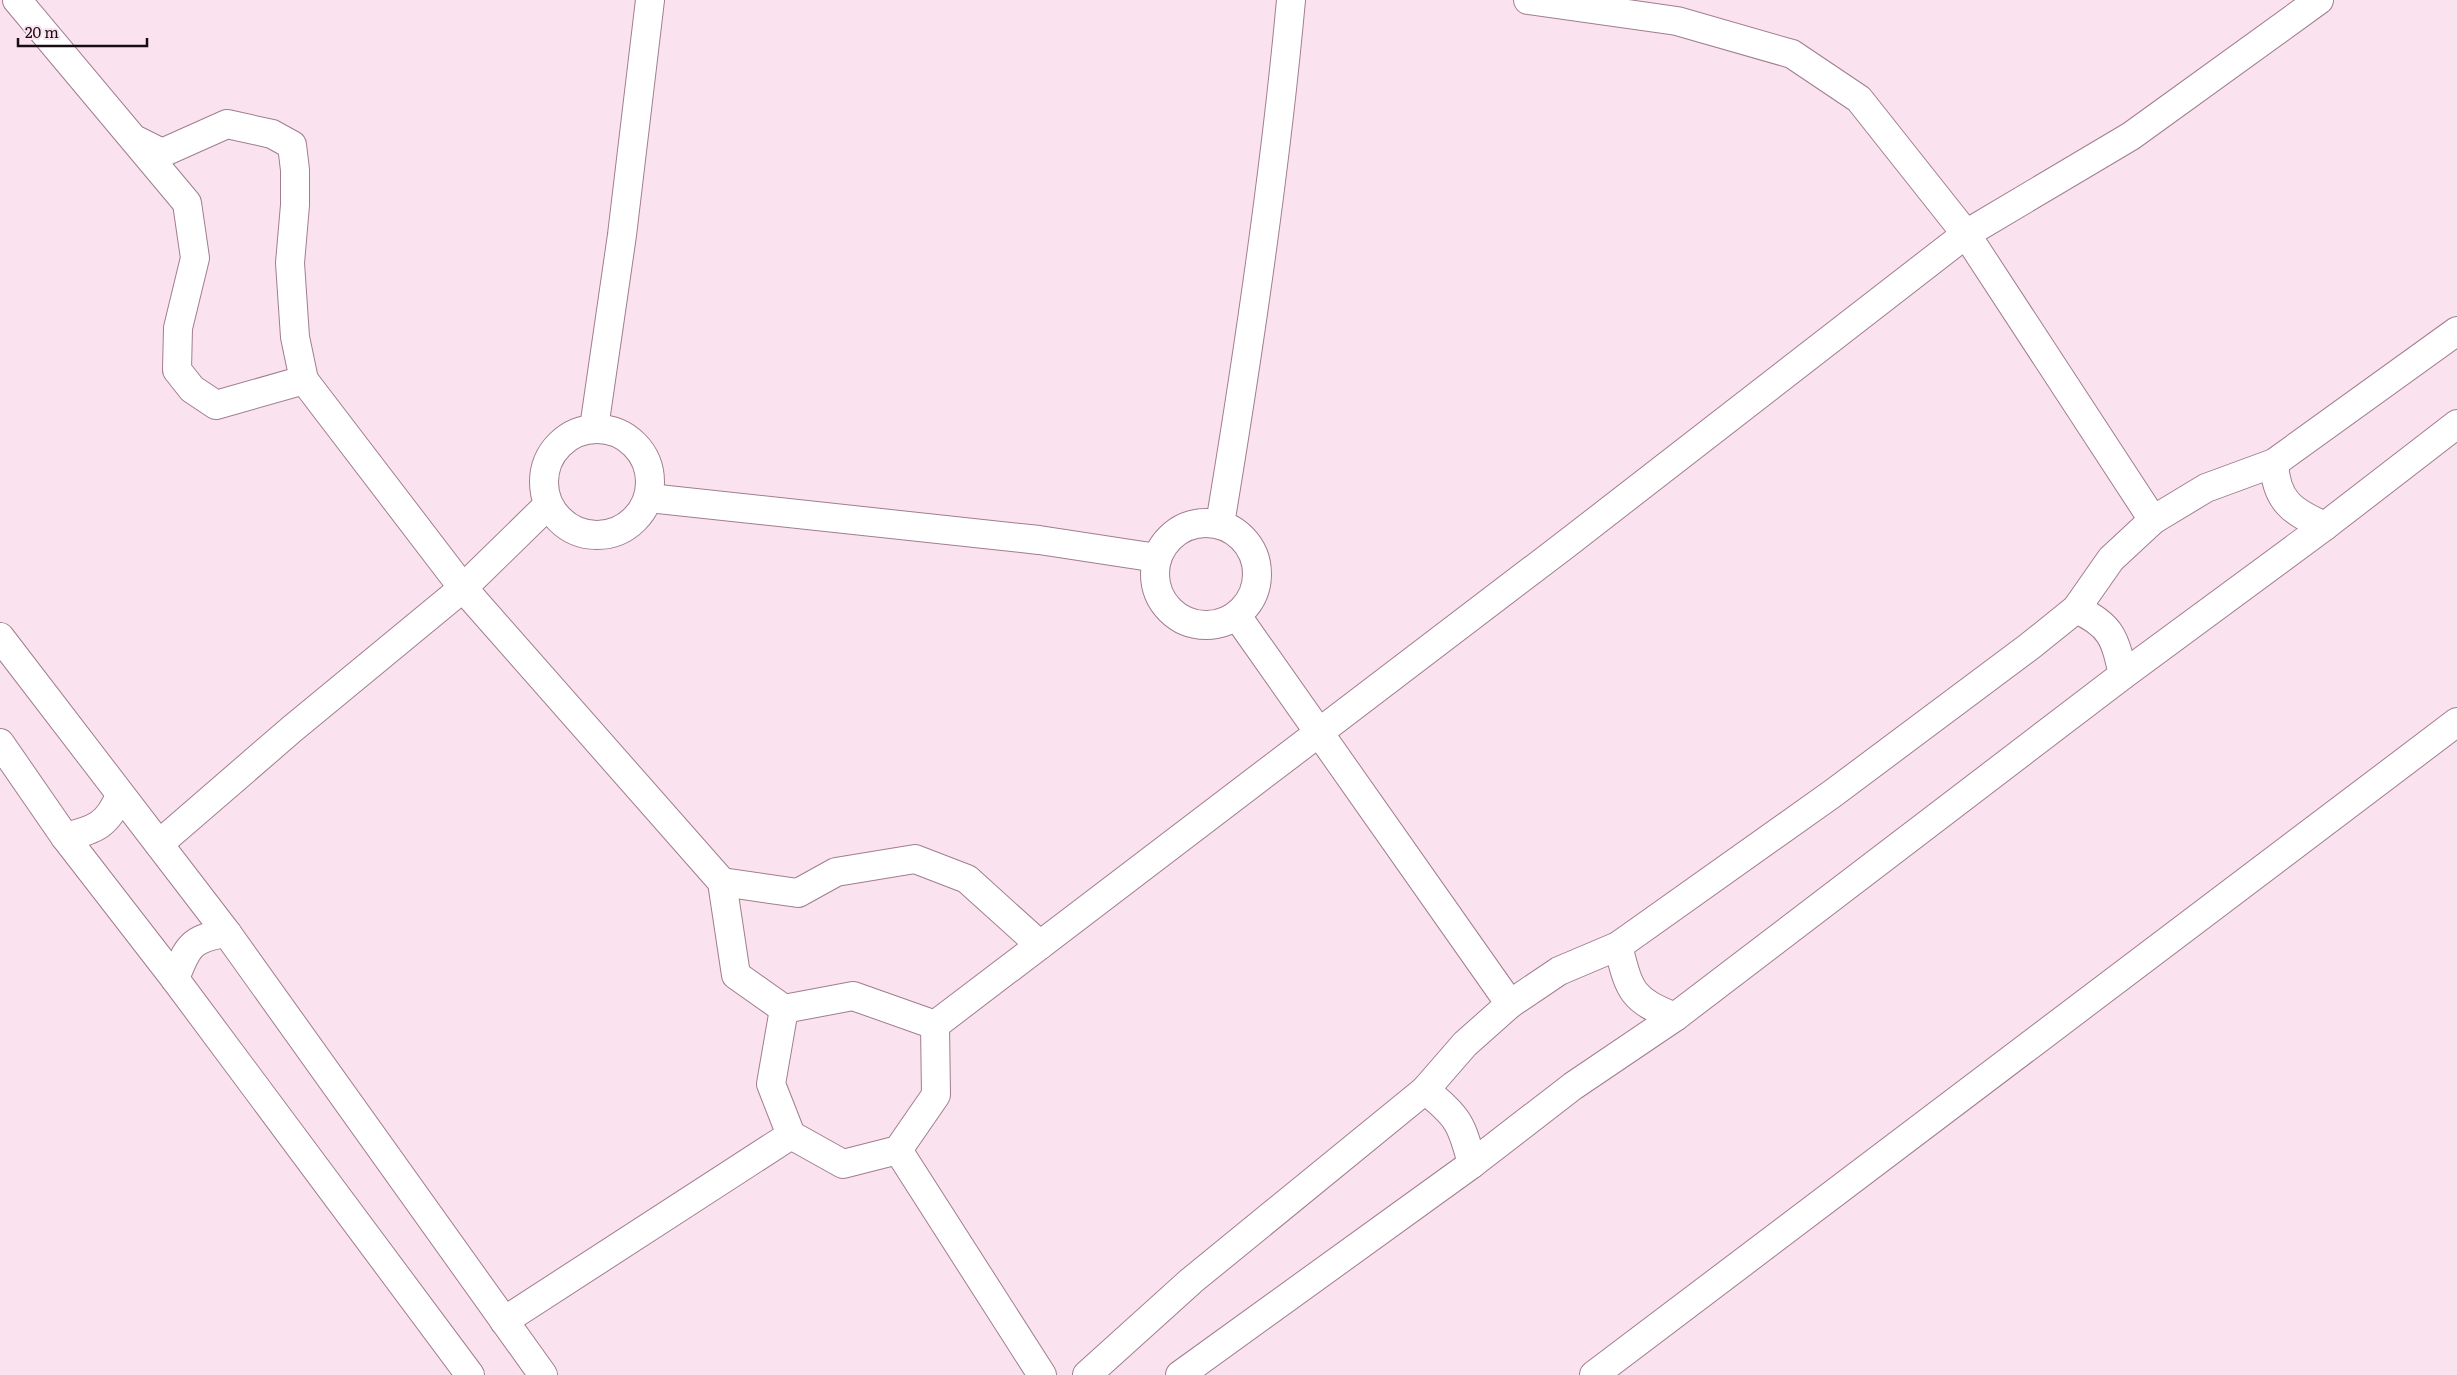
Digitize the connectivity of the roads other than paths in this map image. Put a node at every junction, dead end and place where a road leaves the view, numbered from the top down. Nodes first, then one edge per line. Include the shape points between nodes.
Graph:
1 (17, 0) edge
2 (650, 0) edge
3 (1291, 0) edge
4 (1528, 0) edge
5 (2319, 0) edge
6 (134, 139) junction
7 (1966, 234) junction
8 (2457, 331) edge
9 (304, 380) junction
10 (2457, 424) edge
11 (594, 428) junction
12 (2274, 463) junction
13 (649, 498) junction
14 (548, 505) junction
15 (2152, 520) junction
16 (1220, 524) junction
17 (2325, 526) junction
18 (1156, 558) junction
19 (462, 588) junction
20 (2076, 609) junction
21 (1237, 616) junction
22 (0, 637) edge
23 (2123, 675) junction
24 (2457, 722) edge
25 (1319, 734) junction
26 (0, 743) edge
27 (120, 795) junction
28 (66, 837) junction
29 (159, 844) junction
30 (722, 882) junction
31 (227, 933) junction
32 (1040, 945) junction
33 (1618, 946) junction
34 (175, 979) junction
35 (1510, 1004) junction
36 (784, 1009) junction
37 (1675, 1017) junction
38 (935, 1025) junction
39 (1425, 1090) junction
40 (791, 1135) junction
41 (898, 1150) junction
42 (1472, 1164) junction
43 (504, 1321) junction
44 (470, 1375) edge
45 (543, 1375) edge
46 (1042, 1375) edge
47 (1087, 1375) edge
48 (1180, 1375) edge
49 (1594, 1375) edge

1 - 6 street
2 - 11 street via 622,236
3 - 16 street via 1284,73
4 - 7 street via 1677,21 1792,54 1859,99
5 - 7 street via 2131,136
6 - 9 street via 187,203 195,258 178,328 177,370 192,389 216,405
6 - 9 street via 162,153 227,124 272,134 292,145 295,206 290,263 295,337
7 - 15 street
7 - 25 street
8 - 12 street
9 - 19 street
10 - 17 street
11 - 13 street via 619,433 640,449 650,472
11 - 14 street via 569,436 551,455 543,479
12 - 15 street via 2206,488
12 - 17 street via 2275,482 2282,498 2298,515
13 - 14 street via 635,520 613,534 587,535 564,525
13 - 18 street via 1038,540
14 - 19 street
15 - 20 street via 2111,559
16 - 18 street via 1194,524 1171,536
16 - 21 street via 1245,539 1258,564 1255,594
17 - 23 street
18 - 21 street via 1156,590 1176,616 1206,626
19 - 29 street
19 - 30 street
20 - 23 street via 2094,617 2107,628 2115,641
20 - 33 street via 1832,794
21 - 25 street
22 - 27 street
23 - 37 street
24 - 49 street
25 - 32 street
25 - 35 street
26 - 28 street
27 - 28 street via 103,824
27 - 29 street
28 - 34 street
29 - 31 street
30 - 32 street via 798,893 836,872 916,859 967,879
30 - 36 street via 736,975
31 - 34 street via 206,936 193,943
31 - 43 street
32 - 38 street
33 - 35 street via 1559,971
33 - 37 street via 1626,979 1636,996 1649,1006
34 - 44 street
35 - 39 street via 1465,1044
36 - 38 street via 853,996
36 - 40 street via 771,1084
37 - 42 street via 1574,1086
38 - 41 street via 936,1095
39 - 42 street via 1451,1111 1464,1131
39 - 47 street via 1191,1281
40 - 41 street via 843,1164
40 - 43 street
41 - 46 street
42 - 48 street
43 - 45 street

